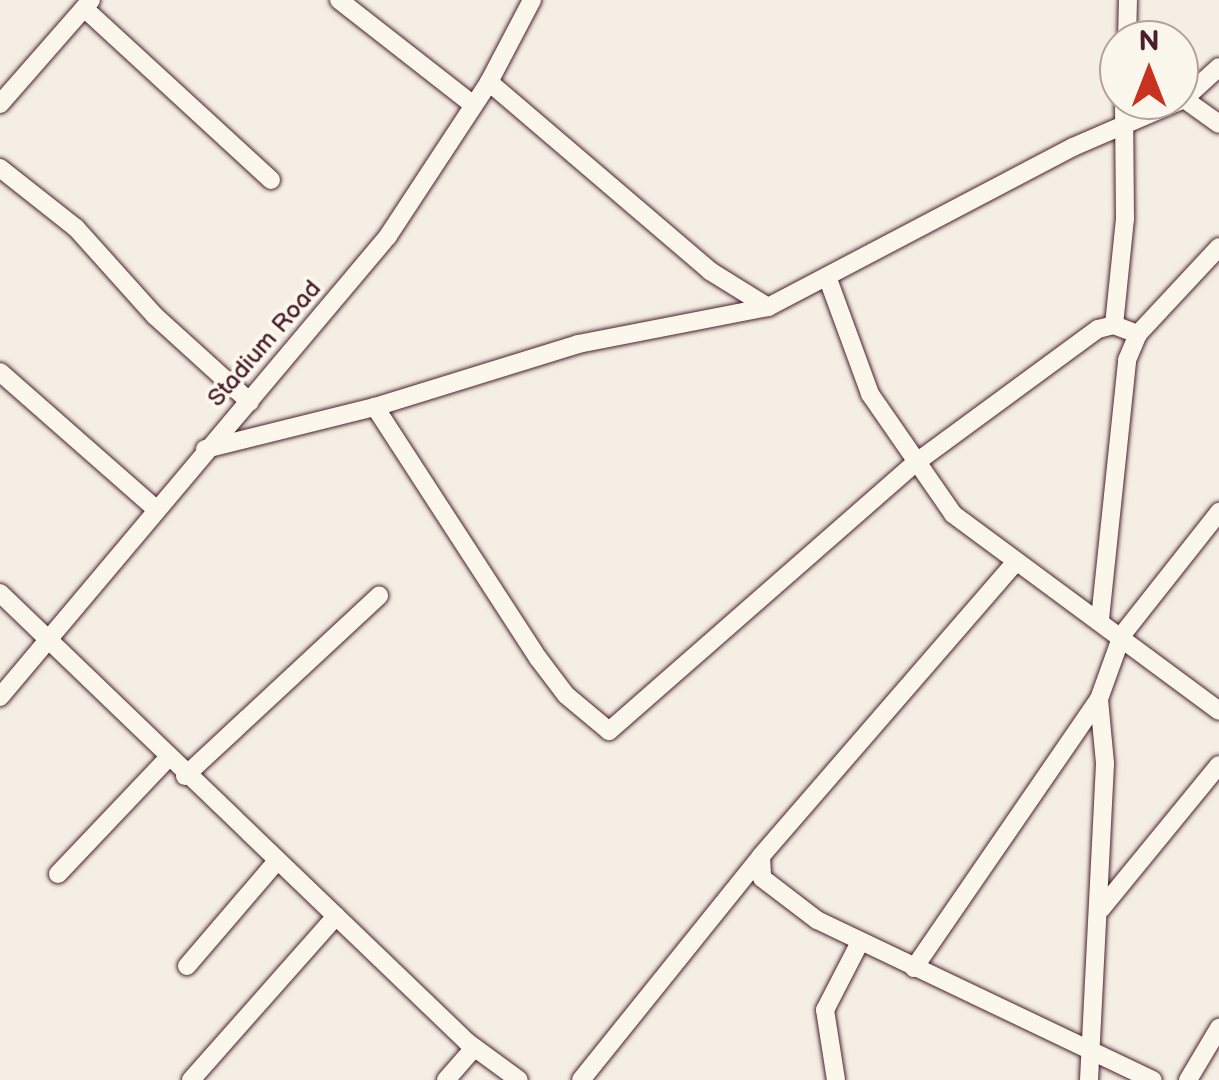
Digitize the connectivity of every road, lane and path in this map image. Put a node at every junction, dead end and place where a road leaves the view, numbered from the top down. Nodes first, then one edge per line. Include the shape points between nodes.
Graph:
1 (339, 0) edge
2 (532, 0) edge
3 (87, 4) edge
4 (1219, 66) edge
5 (490, 82) junction
6 (1199, 85) edge
7 (0, 104) edge
8 (472, 104) junction
9 (1122, 120) edge
10 (1136, 120) edge
11 (1122, 126) junction
12 (0, 168) edge
13 (271, 180) dead end
14 (1219, 248) edge
15 (828, 280) junction
16 (768, 307) junction
17 (1114, 325) junction
18 (1138, 334) junction
19 (0, 372) edge
20 (250, 402) junction
21 (376, 407) junction
22 (205, 448) junction
23 (914, 464) junction
24 (155, 508) junction
25 (1219, 512) edge
26 (1014, 564) junction
27 (0, 593) edge
28 (379, 596) dead end
29 (1100, 619) junction
30 (1122, 635) junction
31 (46, 640) junction
32 (0, 697) edge
33 (1099, 700) junction
34 (1219, 712) edge
35 (167, 759) junction
36 (1219, 764) edge
37 (185, 776) junction
38 (761, 856) junction
39 (277, 861) junction
40 (58, 874) dead end
41 (1100, 910) junction
42 (336, 916) junction
43 (859, 944) junction
44 (187, 966) dead end
45 (914, 968) junction
46 (1219, 1028) edge
47 (1090, 1045) junction
48 (474, 1048) junction
49 (192, 1080) edge
50 (446, 1080) edge
51 (519, 1080) edge
52 (582, 1080) edge
53 (836, 1080) edge
54 (1089, 1080) edge
55 (1153, 1080) edge
56 (1188, 1080) edge

1 - 8 street
2 - 5 street, Stadium Road
3 - 7 street
3 - 13 street
4 - 6 street
5 - 8 street, Stadium Road
5 - 16 street via 710,271
8 - 20 street, Stadium Road via 388,236
9 - 11 street
10 - 11 street
11 - 15 street
11 - 17 street via 1125,219
12 - 20 street via 76,228 154,316
14 - 18 street
15 - 16 street
15 - 23 street via 870,394
16 - 21 street via 578,344
17 - 18 street
17 - 23 street via 1098,329
18 - 29 street via 1128,360
19 - 24 street
20 - 22 street, Stadium Road
21 - 22 street
21 - 23 street via 538,658 566,695 609,731
22 - 24 street, Stadium Road
23 - 26 street via 954,514
24 - 31 street, Stadium Road
25 - 30 street
26 - 29 street
26 - 38 street
27 - 31 street
28 - 37 street
29 - 30 street
30 - 33 street
30 - 34 street
31 - 32 street, Stadium Road
31 - 35 street
33 - 41 street via 1105,763
33 - 45 street
35 - 37 street
35 - 40 street
36 - 41 street
37 - 39 street
38 - 43 street via 762,878 775,890
38 - 52 street
39 - 42 street
39 - 44 street
41 - 47 street
42 - 48 street
42 - 49 street
43 - 45 street
43 - 53 street via 825,1010
45 - 47 street
46 - 56 street
47 - 54 street
47 - 55 street
48 - 50 street
48 - 51 street

